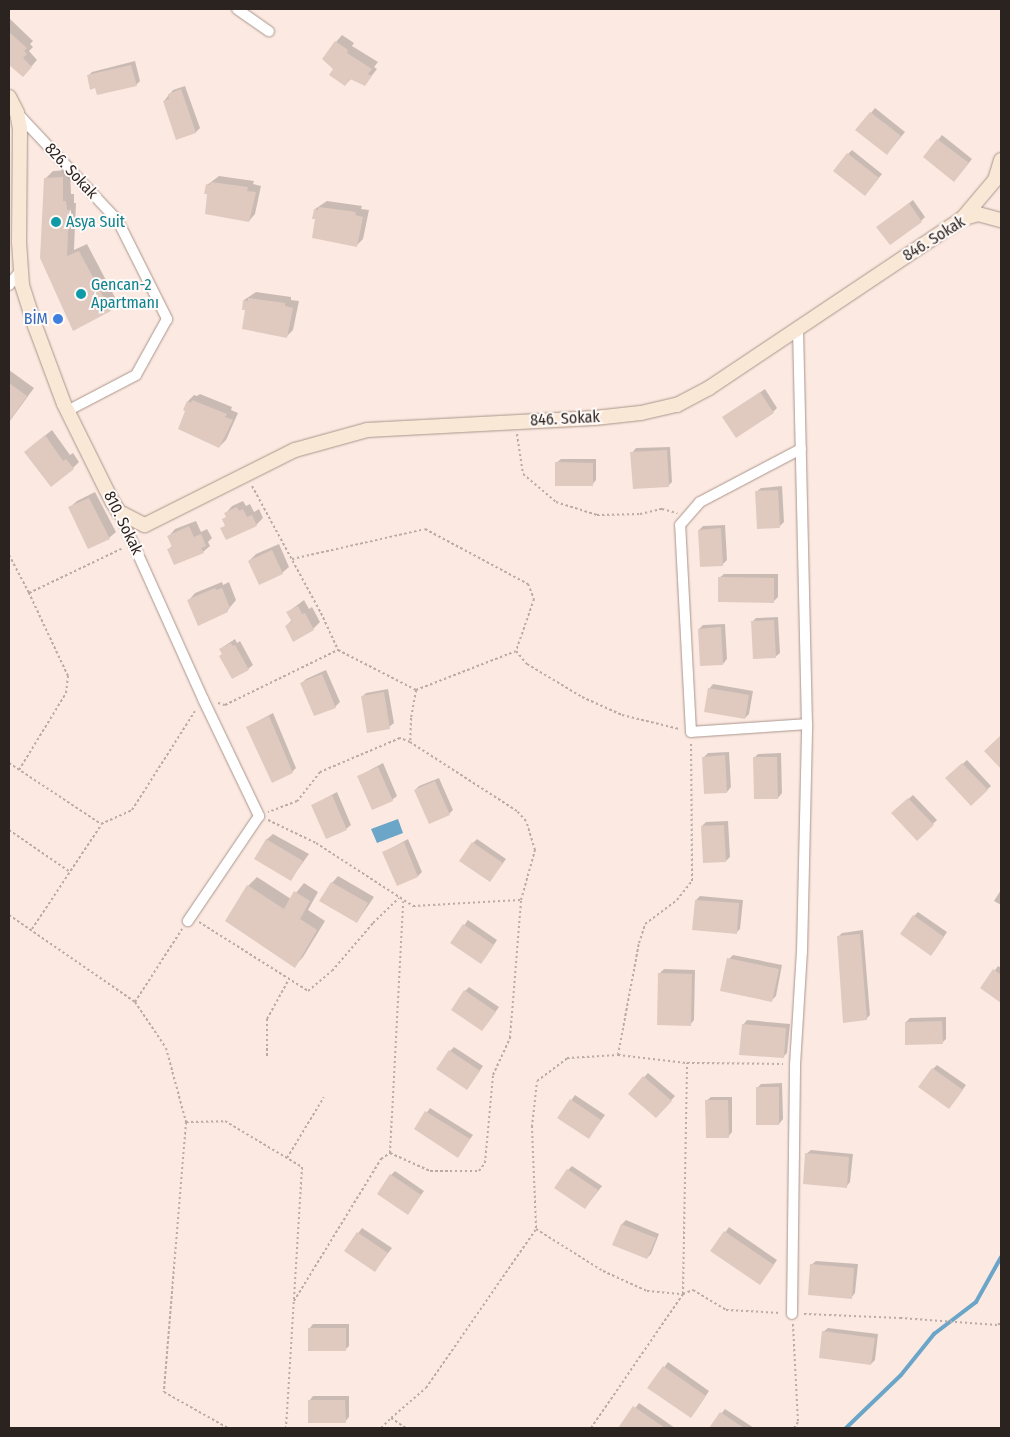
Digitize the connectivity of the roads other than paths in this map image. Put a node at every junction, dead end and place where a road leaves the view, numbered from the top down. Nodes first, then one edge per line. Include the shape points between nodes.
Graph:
1 (237, 9) edge
2 (269, 31) dead end
3 (9, 97) edge
4 (17, 113) junction
5 (1001, 160) edge
6 (961, 220) junction
7 (1001, 220) edge
8 (21, 270) junction
9 (9, 285) edge
10 (798, 328) junction
11 (67, 411) junction
12 (801, 449) junction
13 (118, 512) junction
14 (807, 724) junction
15 (190, 919) road end
16 (792, 1314) road end

1 - 2 street
3 - 4 street, 810. Sokak
4 - 8 street, 810. Sokak via 20,129
4 - 11 street, 826. Sokak via 118,221 167,319 136,375
5 - 6 street via 995,180
6 - 7 street, 846. Sokak via 978,214
6 - 10 street, 846. Sokak
8 - 9 street
8 - 11 street, 810. Sokak via 22,285 44,353
10 - 12 street
10 - 13 street, 846. Sokak via 677,405 623,415 368,430 295,450 145,525
11 - 13 street, 810. Sokak
12 - 14 street
12 - 14 street via 700,502 680,525 691,732
13 - 15 street, 810. Sokak via 259,816
14 - 16 street via 802,952 795,1064

